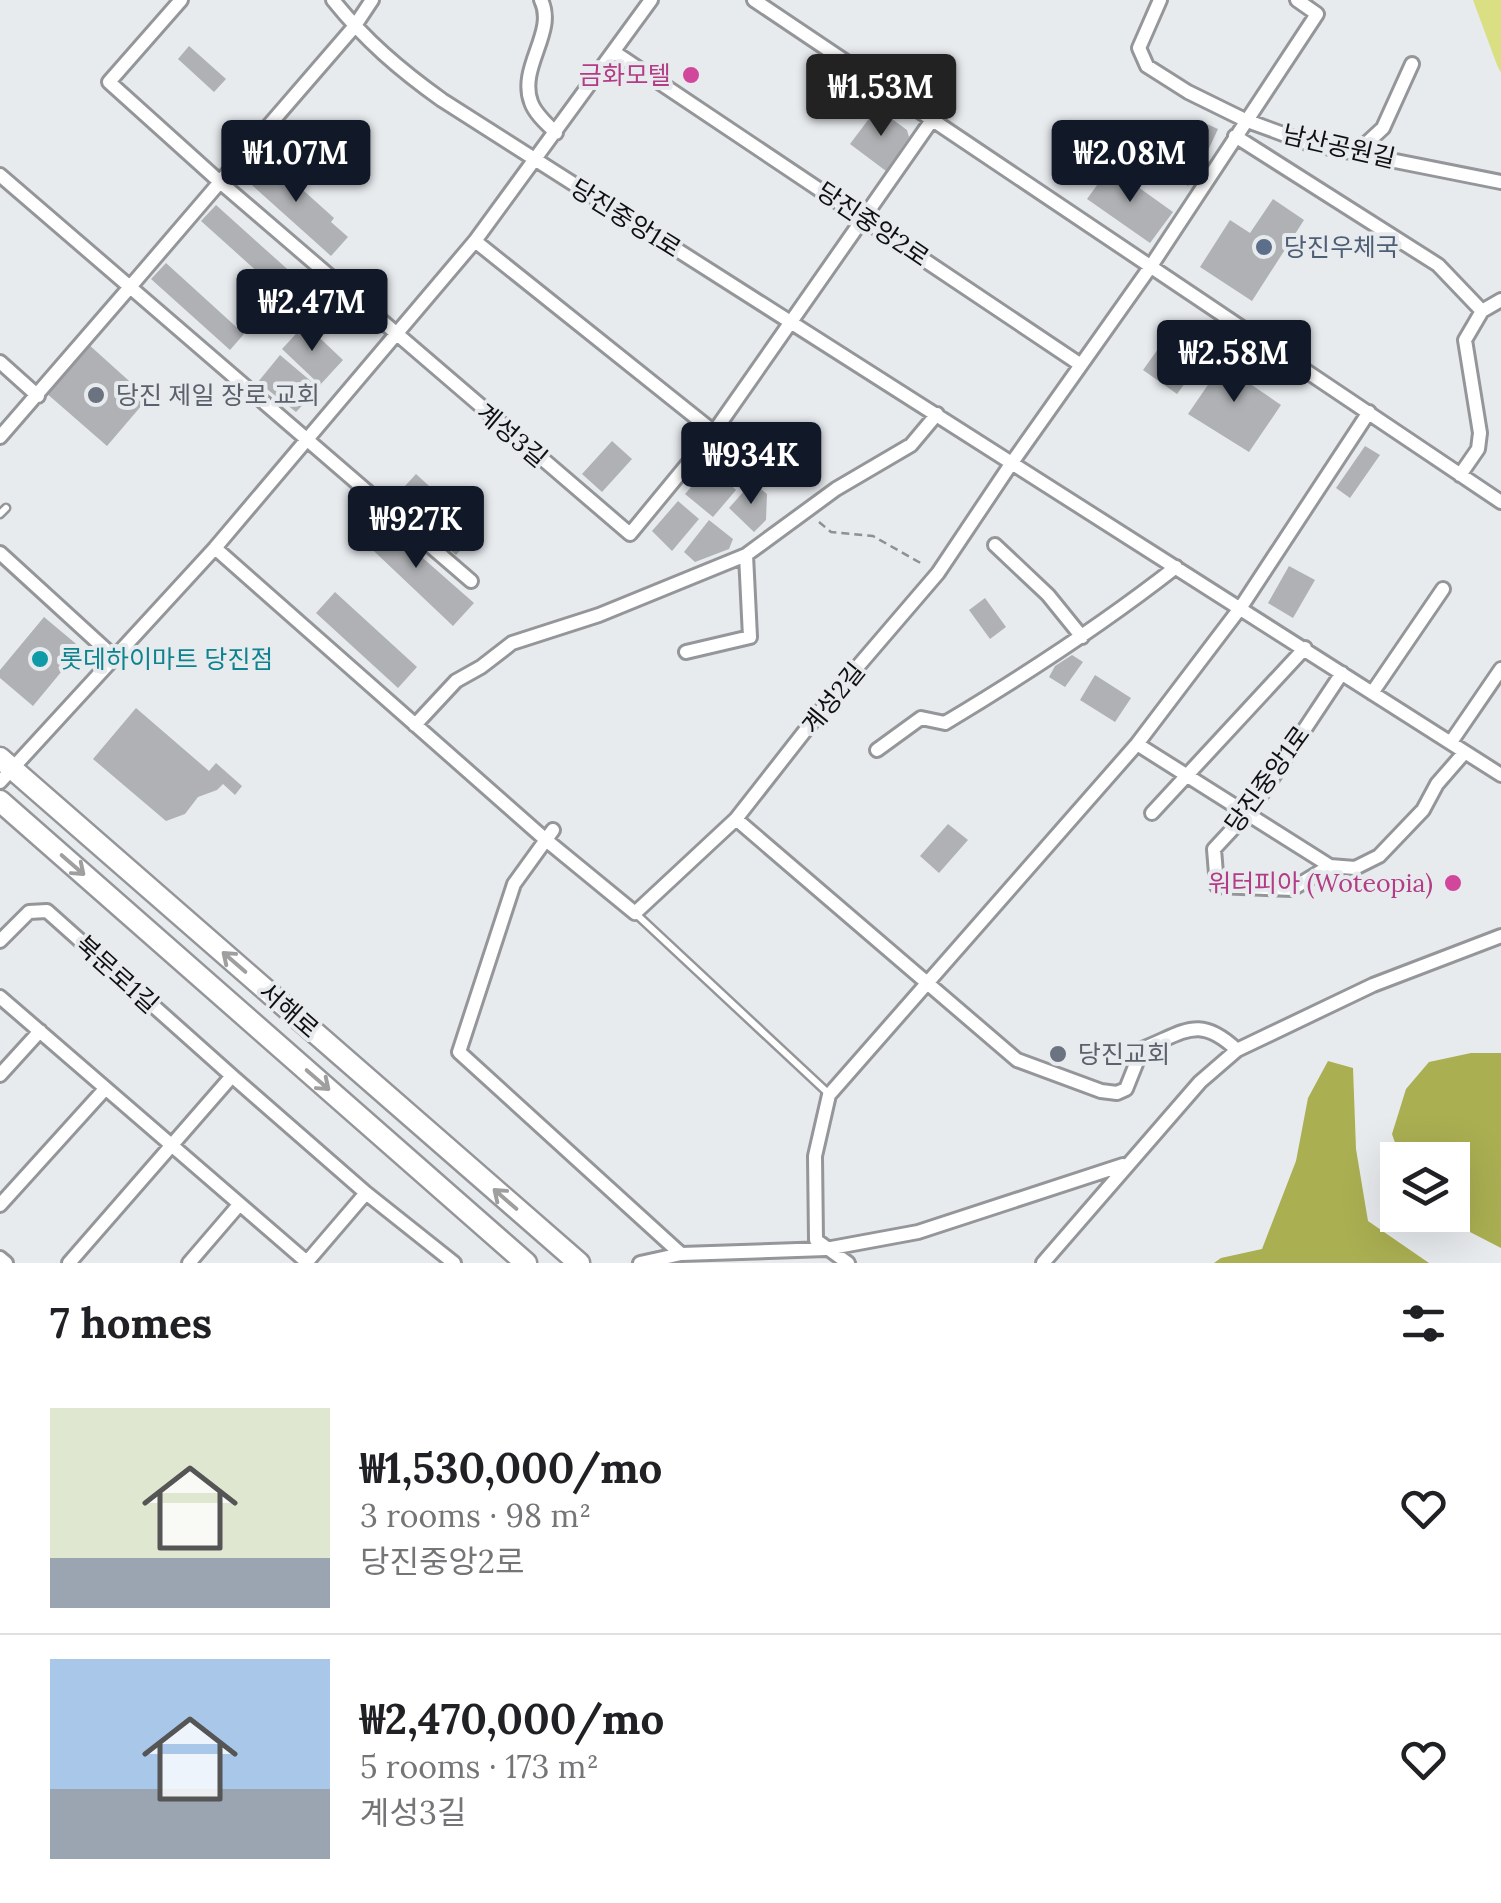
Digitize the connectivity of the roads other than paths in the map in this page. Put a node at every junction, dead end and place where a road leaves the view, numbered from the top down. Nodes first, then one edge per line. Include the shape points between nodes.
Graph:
1 (181, 0) edge
2 (333, 0) edge
3 (372, 0) edge
4 (542, 0) edge
5 (651, 0) edge
6 (754, 0) edge
7 (1160, 0) edge
8 (1298, 0) edge
9 (354, 26) junction
10 (614, 52) junction
11 (1412, 64) dead end
12 (932, 120) junction
13 (1245, 120) junction
14 (556, 133) junction
15 (1234, 136) junction
16 (1356, 153) junction
17 (536, 162) junction
18 (0, 175) edge
19 (220, 182) junction
20 (1501, 182) edge
21 (865, 218) junction
22 (475, 241) junction
23 (1151, 266) junction
24 (130, 287) junction
25 (1501, 300) edge
26 (1482, 311) junction
27 (790, 320) junction
28 (395, 335) junction
29 (0, 362) edge
30 (1081, 365) junction
31 (38, 396) junction
32 (1369, 412) junction
33 (936, 414) junction
34 (714, 432) junction
35 (0, 437) edge
36 (308, 441) junction
37 (749, 460) dead end
38 (1010, 464) junction
39 (1460, 475) junction
40 (1501, 502) edge
41 (995, 546) dead end
42 (215, 548) junction
43 (0, 553) edge
44 (746, 555) junction
45 (1176, 567) junction
46 (470, 581) dead end
47 (1443, 589) dead end
48 (1241, 606) junction
49 (1082, 637) junction
50 (1304, 648) junction
51 (686, 652) dead end
52 (115, 658) junction
53 (1501, 669) edge
54 (1342, 673) junction
55 (1372, 693) junction
56 (415, 725) junction
57 (1451, 742) junction
58 (1138, 744) junction
59 (878, 750) dead end
60 (1464, 752) junction
61 (4, 769) edge
62 (1501, 775) edge
63 (1185, 777) junction
64 (0, 801) edge
65 (1248, 812) junction
66 (1152, 813) dead end
67 (736, 819) junction
68 (549, 835) junction
69 (1330, 866) junction
70 (635, 913) junction
71 (1501, 936) edge
72 (0, 942) edge
73 (926, 982) junction
74 (0, 997) edge
75 (40, 1032) junction
76 (1237, 1050) junction
77 (0, 1075) edge
78 (232, 1076) junction
79 (105, 1089) junction
80 (830, 1095) junction
81 (173, 1148) junction
82 (1126, 1164) junction
83 (366, 1193) junction
84 (0, 1205) edge
85 (238, 1206) junction
86 (826, 1249) junction
87 (681, 1254) junction
88 (0, 1258) edge
89 (6, 1263) edge
90 (69, 1263) edge
91 (188, 1263) edge
92 (307, 1263) edge
93 (454, 1263) edge
94 (526, 1263) edge
95 (578, 1263) edge
96 (640, 1263) edge
97 (848, 1263) edge
98 (1043, 1263) edge

1 - 19 street, 계성3길 via 109,82
2 - 9 street, 당진중앙1로
3 - 9 street
4 - 14 street via 544,22 526,84 532,106
5 - 10 street
6 - 12 street
7 - 13 street via 1139,48 1147,66
8 - 13 street, 남산공원길 via 1317,14
9 - 17 street, 당진중앙1로 via 391,64
9 - 19 street
10 - 14 street
10 - 21 street, 당진중앙2로
11 - 16 street via 1384,128
12 - 21 street
12 - 23 street
13 - 15 street
13 - 16 street, 남산공원길
14 - 17 street
15 - 23 street
15 - 26 street via 1438,265
16 - 20 street, 남산공원길
17 - 22 street
17 - 27 street, 당진중앙1로
18 - 24 street
19 - 24 street
19 - 28 street, 계성3길
21 - 27 street
21 - 30 street, 당진중앙2로
22 - 28 street
22 - 34 street
23 - 30 street
23 - 32 street
24 - 31 street
24 - 36 street
25 - 26 street
26 - 39 street via 1464,340 1478,449
27 - 33 street, 당진중앙1로
27 - 34 street
28 - 34 street, 계성3길 via 630,534
28 - 36 street
29 - 31 street
30 - 38 street
31 - 35 street
32 - 39 street
32 - 48 street
33 - 38 street, 당진중앙1로
33 - 44 street via 911,446
34 - 37 street
36 - 42 street
36 - 46 street
38 - 45 street, 당진중앙1로
38 - 67 street, 계성2길 via 938,573
39 - 40 street
41 - 49 street
42 - 52 street
42 - 56 street
43 - 52 street
44 - 51 street via 750,637
44 - 56 street via 512,643 456,681
45 - 48 street, 당진중앙1로
45 - 49 street
47 - 55 street
48 - 50 street, 당진중앙1로
48 - 58 street
49 - 59 street via 944,723 921,718
50 - 54 street, 당진중앙1로
50 - 63 street
52 - 61 street
53 - 57 street
54 - 55 street, 당진중앙1로
54 - 65 street, 당진중앙1로
55 - 57 street, 당진중앙1로
56 - 68 street
57 - 60 street, 당진중앙1로
58 - 63 street
58 - 73 street
60 - 62 street, 당진중앙1로
60 - 69 street, 당진중앙1로 via 1379,856 1355,868
95 -> 61 main road, 서해로
63 - 65 street
63 - 66 street
64 -> 94 main road, 서해로
65 - 69 street
65 - 69 street, 당진중앙1로 via 1214,849 1217,886 1292,889
67 - 70 street, 계성2길
67 - 73 street
68 - 70 street
68 - 87 street via 514,884 459,1052
70 - 80 lane
71 - 76 street
72 - 78 street, 북문로1길 via 28,912 47,910
73 - 76 street via 1017,1060 1101,1092 1126,1088 1142,1049 1194,1028 1217,1031
73 - 80 street
74 - 75 street
75 - 77 street
75 - 79 street
76 - 82 street
78 - 81 street
78 - 83 street, 북문로1길
79 - 81 street
79 - 84 street
80 - 86 street via 815,1156 816,1240
81 - 85 street
81 - 90 street
82 - 86 street via 918,1232
82 - 98 street
83 - 92 street
83 - 93 street, 북문로1길
85 - 91 street
85 - 92 street
86 - 87 street
86 - 97 street
87 - 96 street
88 - 89 street

